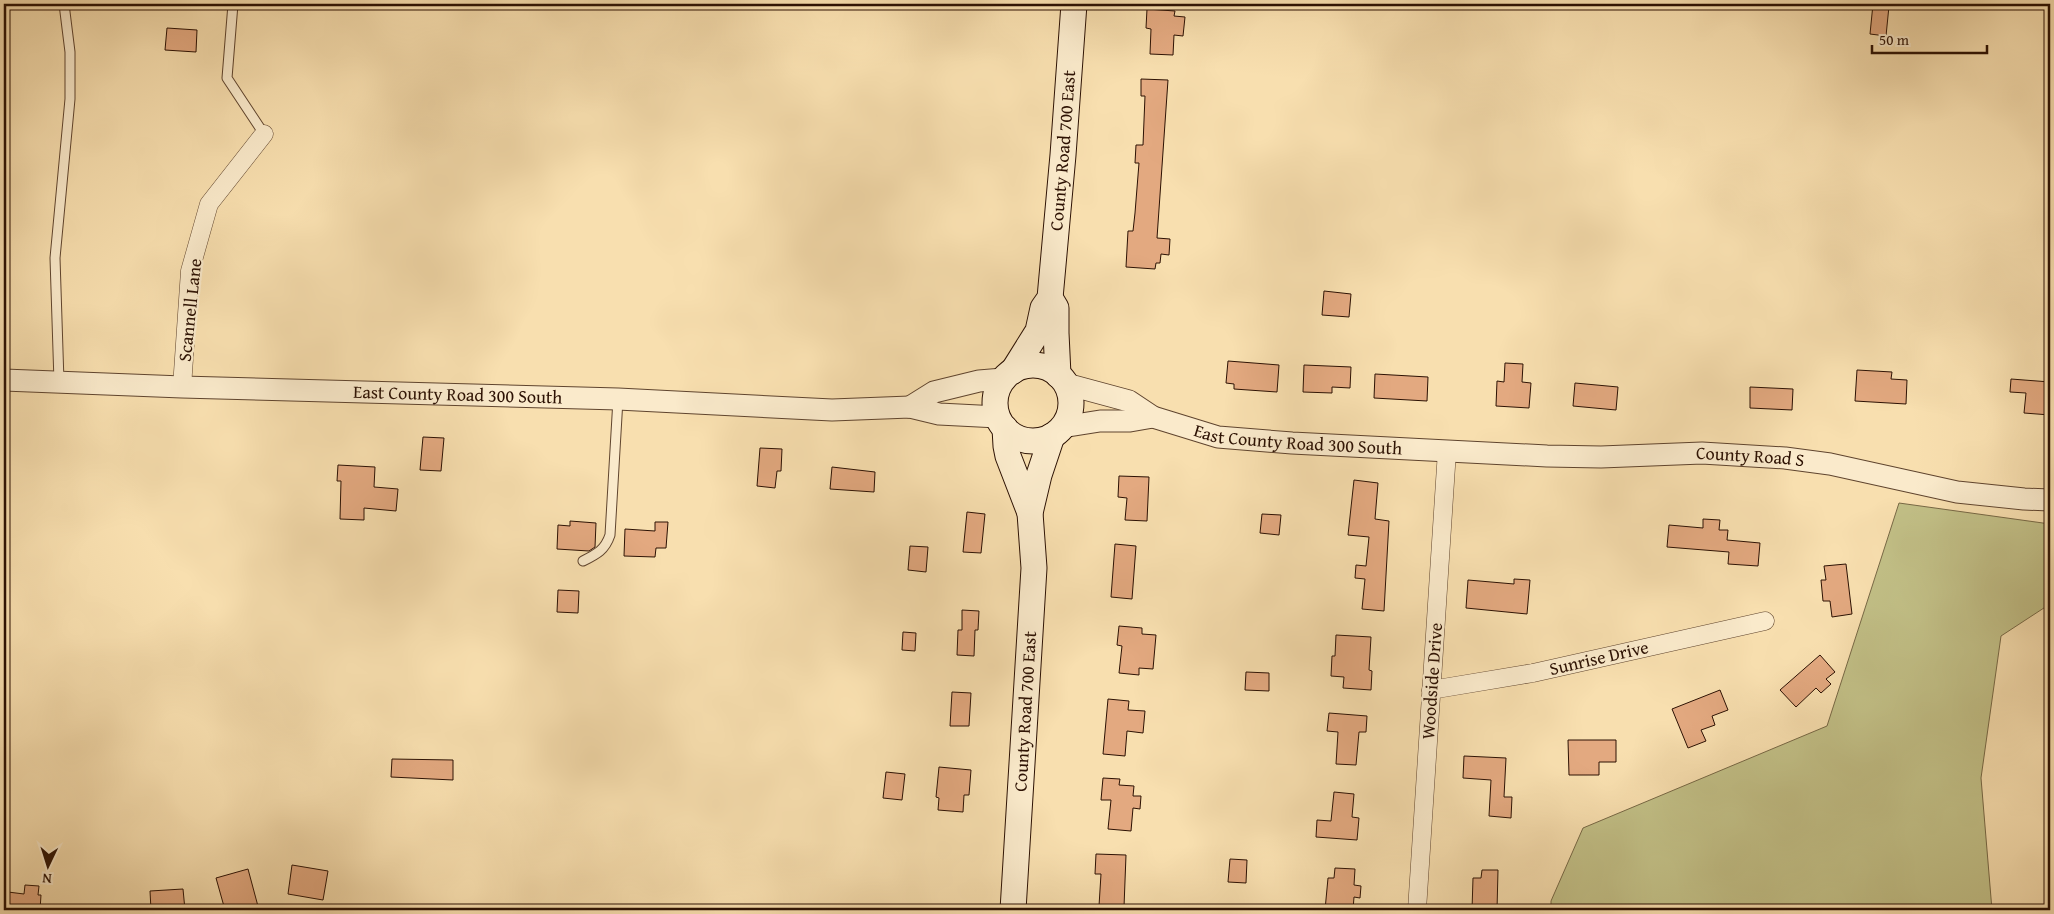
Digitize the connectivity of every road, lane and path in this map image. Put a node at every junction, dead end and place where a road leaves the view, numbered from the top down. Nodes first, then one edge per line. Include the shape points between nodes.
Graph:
1 (64, 4) edge
2 (233, 4) edge
3 (1074, 4) edge
4 (264, 134) joint
5 (1050, 298) junction
6 (1008, 375) junction
7 (1062, 379) junction
8 (4, 380) edge
9 (59, 382) junction
10 (182, 387) junction
11 (618, 399) junction
12 (910, 407) junction
13 (1153, 417) junction
14 (1001, 422) junction
15 (1057, 432) junction
16 (1447, 451) junction
17 (2050, 500) edge
18 (1030, 514) junction
19 (583, 561) dead end
20 (1765, 621) dead end
21 (1431, 690) junction
22 (1013, 910) edge
23 (1417, 910) edge

1 - 9 lane via 70,52 70,99 55,258
2 - 4 lane via 227,78
3 - 5 main road, County Road 700 East
4 - 10 street, Scannell Lane via 209,204 190,271
5 - 6 main road, County Road 700 East via 1043,308 1038,331
5 - 7 main road, County Road 700 East via 1056,308
6 - 7 main road via 1025,366 1037,365 1048,368
6 - 12 street, East County Road 300 South via 934,392
6 - 14 main road via 997,391 995,404
7 - 13 street, East County Road 300 South via 1129,401
7 - 15 main road via 1070,395 1071,406 1068,418
8 - 9 street, East County Road 300 South
9 - 10 street, East County Road 300 South
10 - 11 street, East County Road 300 South
11 - 12 street, East County Road 300 South via 832,410
11 - 19 lane via 610,535 598,554
12 - 14 street, East County Road 300 South
13 - 15 street, East County Road 300 South via 1100,421
13 - 16 street, East County Road 300 South via 1218,436
14 - 15 main road via 1015,436 1027,440 1040,440
14 - 18 main road, County Road 700 East via 1008,456
15 - 18 main road, County Road 700 East via 1039,475
16 - 17 street, County Road S via 1592,457 1702,453 1785,458 1830,464 1957,492
16 - 21 street, Woodside Drive
18 - 22 main road, County Road 700 East via 1034,568
20 - 21 street, Sunrise Drive via 1533,673
21 - 23 street, Woodside Drive

